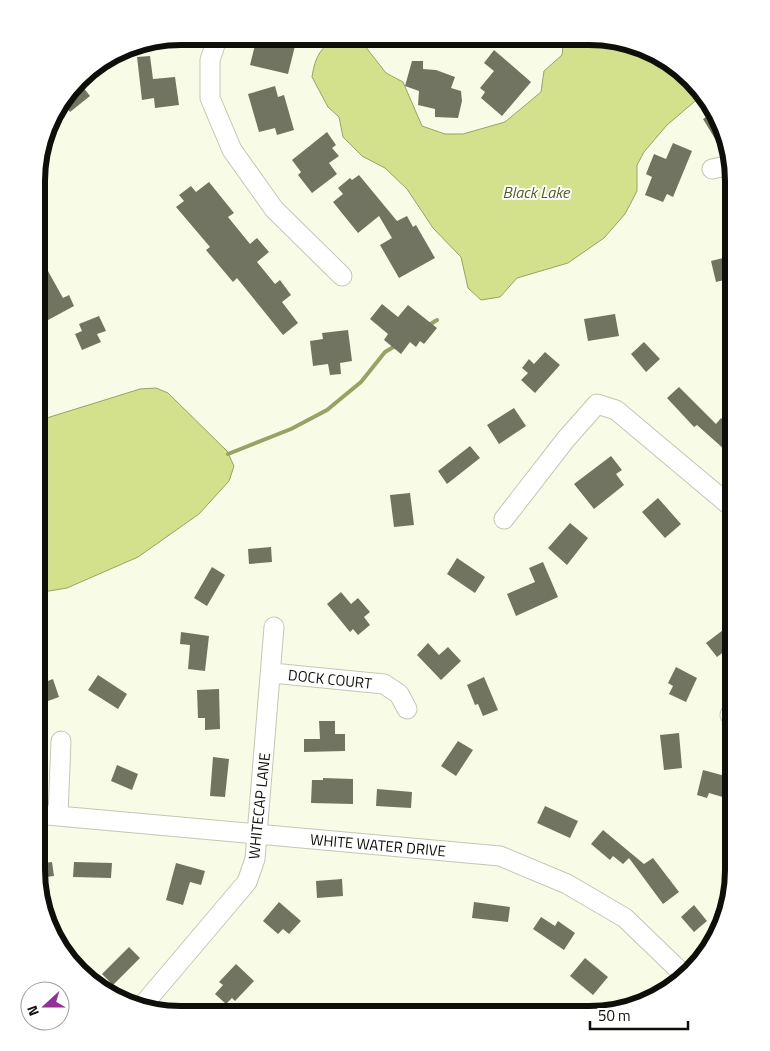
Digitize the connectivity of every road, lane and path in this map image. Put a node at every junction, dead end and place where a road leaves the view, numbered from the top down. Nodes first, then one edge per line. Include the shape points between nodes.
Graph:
1 (215, 45) edge
2 (724, 166) edge
3 (712, 169) dead end
4 (342, 276) dead end
5 (725, 501) edge
6 (504, 519) dead end
7 (274, 627) dead end
8 (272, 673) junction
9 (407, 709) dead end
10 (61, 741) dead end
11 (45, 814) edge
12 (58, 815) junction
13 (257, 835) junction
14 (680, 971) edge
15 (146, 1001) edge

1 - 4 street via 210,60 210,98 232,150 274,209
2 - 3 street
5 - 6 street via 616,410 597,404
7 - 8 street, WHITECAP LANE
8 - 9 street, DOCK COURT via 384,684 399,694
8 - 13 street, WHITECAP LANE
10 - 12 street
11 - 12 street, WHITE WATER DRIVE
12 - 13 street, WHITE WATER DRIVE
13 - 14 street, WHITE WATER DRIVE via 500,856 567,884 625,918
13 - 15 street, WHITECAP LANE via 255,860 247,882

